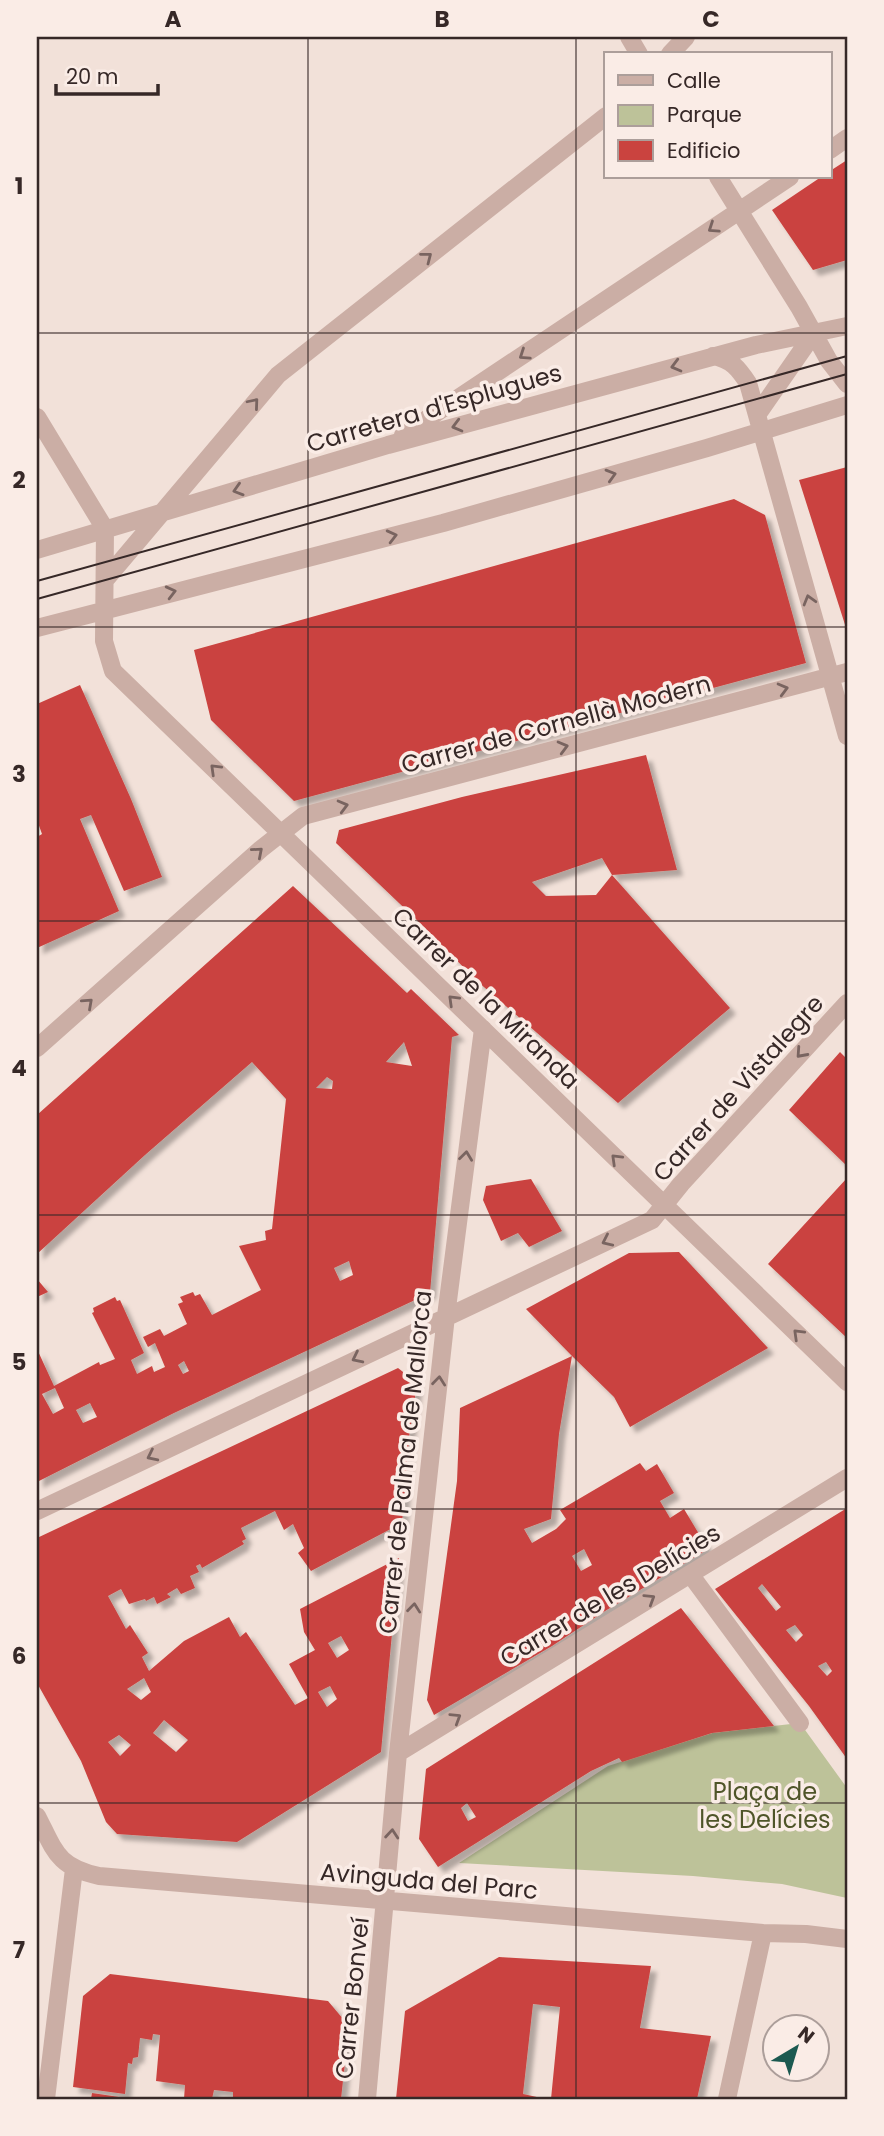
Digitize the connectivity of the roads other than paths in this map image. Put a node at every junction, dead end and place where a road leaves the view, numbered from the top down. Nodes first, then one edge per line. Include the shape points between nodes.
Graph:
1 (687, 37) edge
2 (672, 52) edge
3 (604, 118) edge
4 (847, 138) edge
5 (832, 149) edge
6 (719, 178) edge
7 (789, 178) edge
8 (740, 211) junction
9 (847, 326) edge
10 (814, 333) junction
11 (713, 356) junction
12 (847, 384) edge
13 (847, 405) edge
14 (37, 417) edge
15 (759, 423) junction
16 (388, 445) junction
17 (163, 512) junction
18 (105, 529) junction
19 (37, 550) edge
20 (106, 579) junction
21 (105, 609) junction
22 (37, 628) edge
23 (839, 674) edge
24 (847, 736) edge
25 (282, 833) junction
26 (847, 1003) edge
27 (483, 1029) junction
28 (37, 1048) edge
29 (665, 1206) junction
30 (446, 1316) junction
31 (847, 1382) edge
32 (847, 1478) edge
33 (37, 1511) edge
34 (690, 1574) junction
35 (800, 1723) dead end
36 (398, 1754) junction
37 (37, 1816) edge
38 (45, 1848) edge
39 (74, 1869) junction
40 (386, 1902) junction
41 (763, 1933) junction
42 (847, 1940) edge
43 (47, 2099) edge
44 (367, 2099) edge
45 (727, 2099) edge

1 - 2 street
17 -> 3 street via 278,375
4 - 5 street
6 - 8 street
7 - 8 street
8 - 10 street
8 -> 16 street
9 - 10 street, Carretera d'Esplugues
10 - 11 street, Carretera d'Esplugues
10 - 12 street
10 - 15 street
11 - 15 street via 739,368
11 -> 16 street, Carretera d'Esplugues
13 - 15 street
14 - 18 street
21 -> 15 street via 443,523
23 -> 15 street
16 -> 17 street, Carretera d'Esplugues
17 - 18 street, Carretera d'Esplugues
17 - 20 street
18 - 19 street, Carretera d'Esplugues
18 - 20 street
20 - 21 street
21 - 22 street
25 -> 21 street, Carrer de la Miranda via 113,671 104,641
23 - 24 street
25 -> 23 street, Carrer de Cornellà Modern via 303,816
27 -> 25 street, Carrer de la Miranda
28 -> 25 street, Carrer de Cornellà Modern
26 -> 29 street, Carrer de Vistalegre
29 -> 27 street, Carrer de la Miranda
30 -> 27 street, Carrer de Palma de Mallorca
29 -> 30 street, Carrer de Vistalegre via 652,1220
31 -> 29 street, Carrer de la Miranda
30 -> 33 street, Carrer de Vistalegre
36 -> 30 street, Carrer de Palma de Mallorca
32 - 34 street, Carrer de les Delícies
34 - 35 street
36 -> 34 street, Carrer de les Delícies
40 -> 36 street, Carrer de Palma de Mallorca
37 - 38 street
38 - 39 street
39 - 40 street, Avinguda del Parc via 99,1876
39 - 43 street
40 - 41 street, Avinguda del Parc
40 - 44 street, Carrer Bonveí
41 - 42 street, Avinguda del Parc
41 - 45 street

